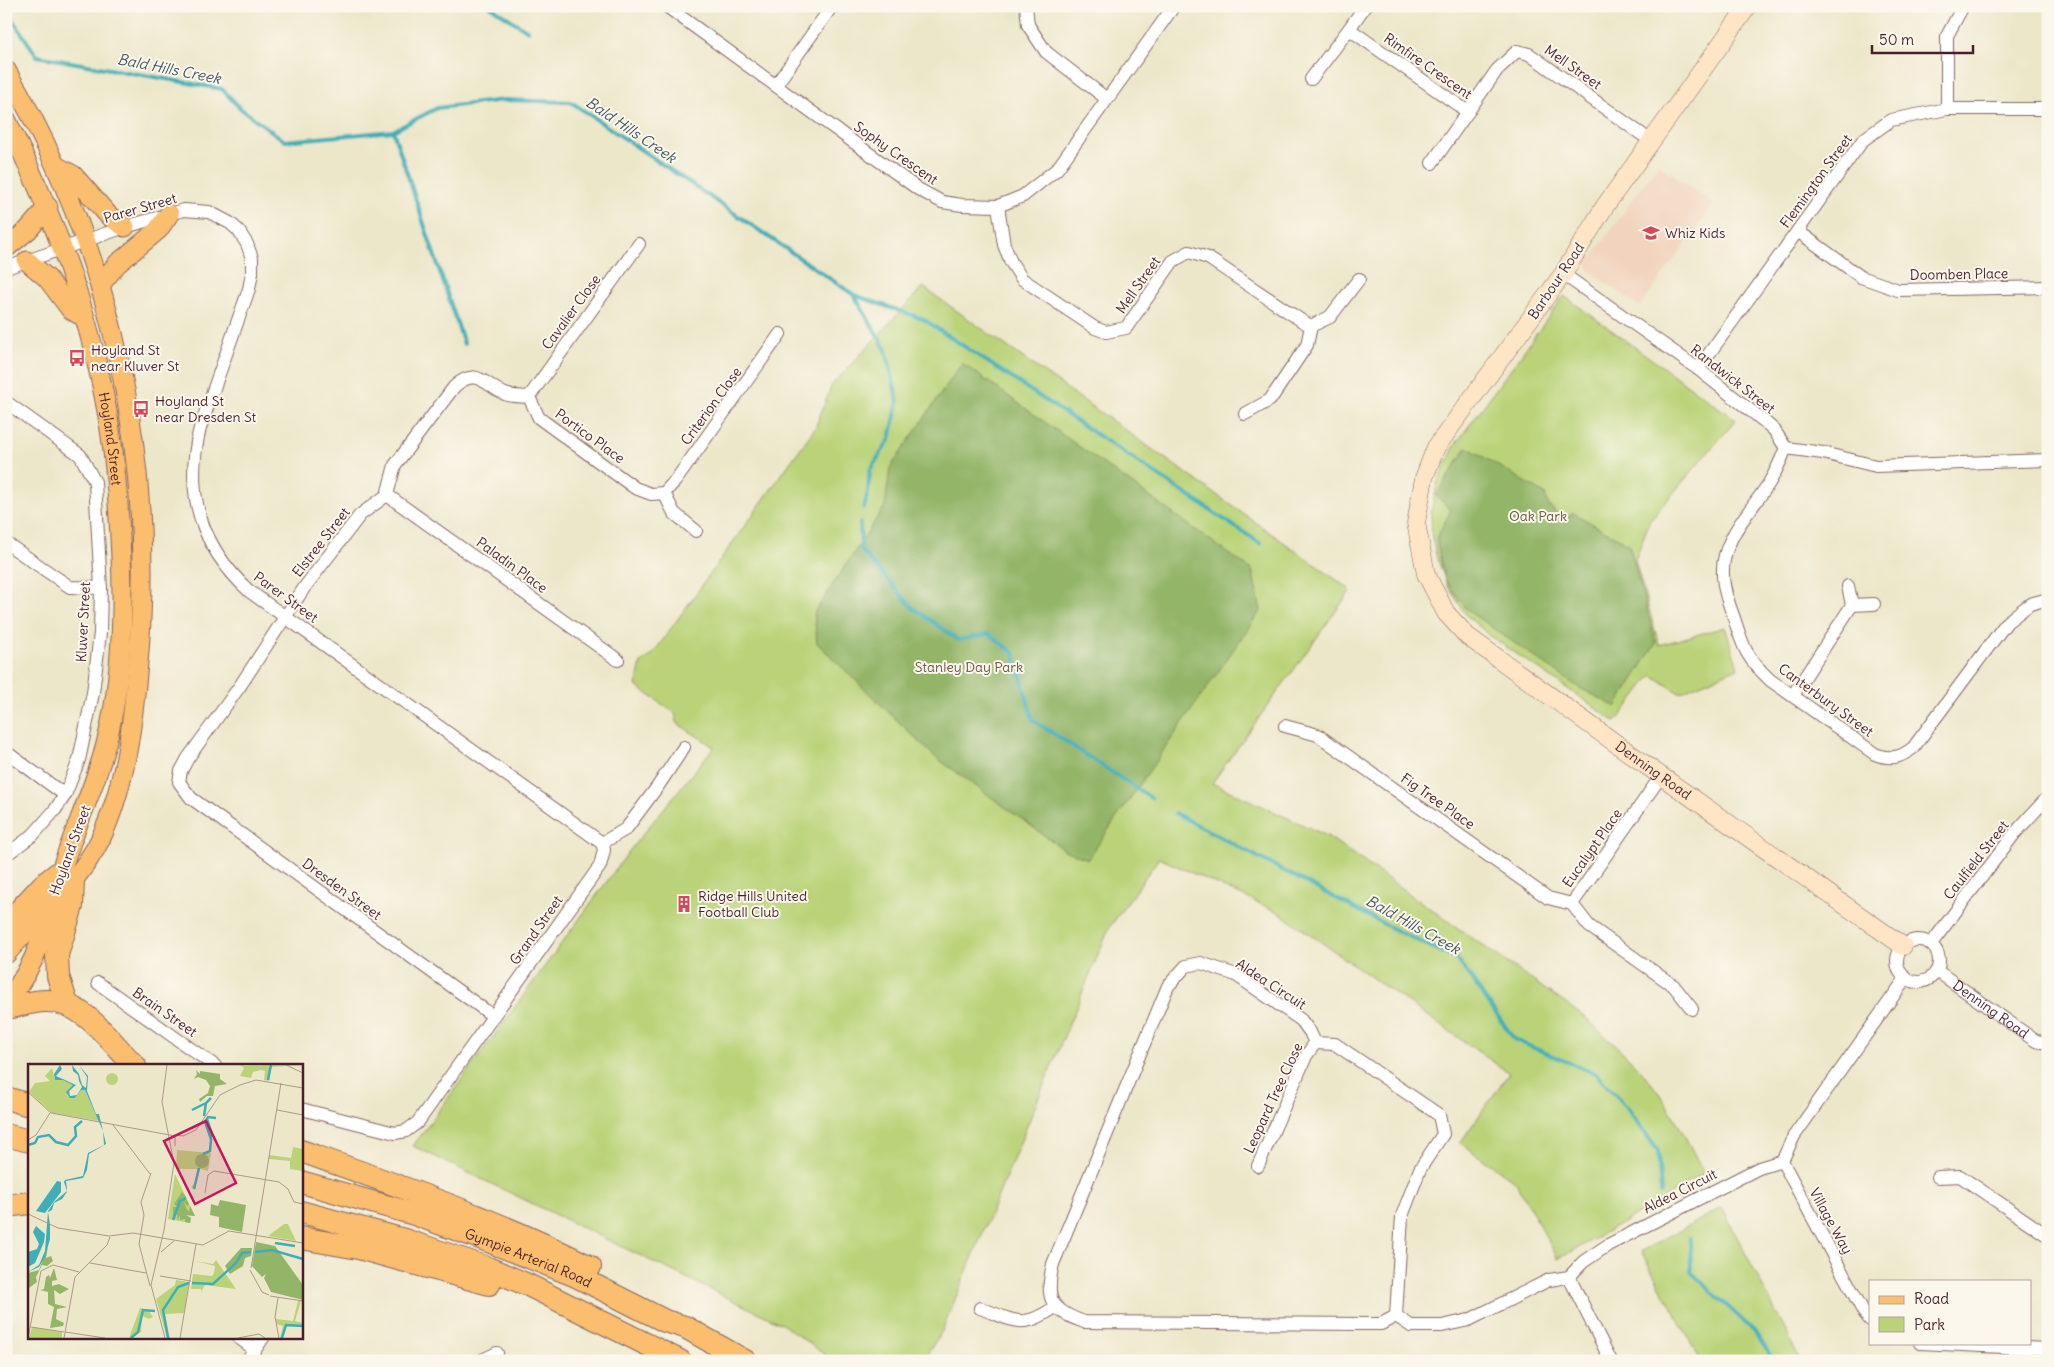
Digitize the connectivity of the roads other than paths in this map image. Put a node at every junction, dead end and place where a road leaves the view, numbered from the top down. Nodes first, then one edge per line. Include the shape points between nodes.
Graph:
1 (666, 6) edge
2 (832, 6) edge
3 (1026, 6) edge
4 (1174, 6) edge
5 (1366, 6) edge
6 (1748, 6) edge
7 (1963, 6) edge
8 (1350, 29) junction
9 (6, 70) edge
10 (1311, 80) dead end
11 (776, 86) junction
12 (1107, 99) junction
13 (1947, 109) junction
14 (2048, 109) edge
15 (1468, 112) junction
16 (6, 119) edge
17 (1651, 140) junction
18 (1432, 163) dead end
19 (56, 166) junction
20 (998, 206) junction
21 (48, 207) junction
22 (169, 214) junction
23 (125, 227) junction
24 (1798, 232) junction
25 (86, 241) junction
26 (639, 244) dead end
27 (6, 248) edge
28 (64, 249) junction
29 (27, 261) junction
30 (6, 268) edge
31 (1563, 274) junction
32 (1359, 279) dead end
33 (100, 285) junction
34 (2048, 287) edge
35 (84, 317) junction
36 (1311, 326) junction
37 (780, 334) dead end
38 (1698, 370) junction
39 (529, 397) junction
40 (6, 402) edge
41 (1245, 414) dead end
42 (1786, 448) junction
43 (2048, 460) edge
44 (664, 493) junction
45 (388, 495) junction
46 (696, 531) dead end
47 (6, 543) edge
48 (1426, 574) joint
49 (1848, 586) dead end
50 (101, 588) junction
51 (2048, 599) edge
52 (1874, 604) dead end
53 (1852, 605) junction
54 (286, 616) junction
55 (618, 660) dead end
56 (1793, 695) junction
57 (1285, 726) dead end
58 (684, 747) dead end
59 (6, 752) edge
60 (1661, 776) junction
61 (179, 782) joint
62 (65, 795) junction
63 (2048, 797) edge
64 (602, 843) junction
65 (6, 856) edge
66 (67, 875) junction
67 (51, 904) junction
68 (1572, 904) junction
69 (6, 925) edge
70 (1931, 944) junction
71 (1903, 946) junction
72 (6, 954) edge
73 (1937, 971) junction
74 (1906, 978) junction
75 (98, 982) dead end
76 (6, 1004) edge
77 (66, 1004) junction
78 (6, 1008) edge
79 (1692, 1009) dead end
80 (493, 1016) junction
81 (1315, 1043) junction
82 (2048, 1043) edge
83 (133, 1064) edge
84 (212, 1064) edge
85 (6, 1098) edge
86 (28, 1105) edge
87 (302, 1109) edge
88 (6, 1136) edge
89 (28, 1141) edge
90 (302, 1151) edge
91 (1782, 1161) junction
92 (1258, 1166) dead end
93 (1938, 1177) dead end
94 (302, 1182) edge
95 (28, 1203) edge
96 (6, 1206) edge
97 (302, 1212) edge
98 (2048, 1236) edge
99 (302, 1238) edge
100 (1569, 1277) junction
101 (563, 1304) junction
102 (1055, 1306) junction
103 (980, 1308) dead end
104 (1396, 1316) junction
105 (1869, 1319) edge
106 (685, 1327) junction
107 (242, 1340) edge
108 (262, 1340) edge
109 (1946, 1344) edge
110 (2048, 1348) edge
111 (255, 1350) junction
112 (497, 1353) dead end
113 (247, 1361) edge
114 (480, 1361) edge
115 (680, 1361) edge
116 (745, 1361) edge
117 (1612, 1361) edge

1 - 11 street, Sophy Crescent
2 - 11 street
3 - 12 street via 1028,25 1046,52
4 - 12 street, Sophy Crescent
5 - 8 street
6 - 17 street, Barbour Road
7 - 13 street via 1947,36
8 - 10 street
8 - 15 street, Rimfire Crescent
9 - 19 main road, Hoyland Street
11 - 20 street, Sophy Crescent via 918,189 942,202
12 - 20 street, Sophy Crescent via 1057,169 1023,196
13 - 14 street, Flemington Street
13 - 24 street, Flemington Street via 1891,120 1863,140
15 - 17 street, Mell Street via 1498,70 1516,52 1529,54
15 - 18 street, Mell Street
16 - 21 main road, Hoyland Street
17 - 31 street, Barbour Road
19 - 23 main road via 73,174 109,216
19 - 25 main road, Hoyland Street
20 - 36 street, Mell Street via 1004,245 1022,279 1095,328 1106,332 1126,328 1173,261 1190,252 1208,258
21 - 27 main road
21 - 28 main road, Hoyland Street
22 - 23 street, Parer Street
22 - 33 main road via 158,230 117,264
22 - 54 street, Parer Street via 197,210 221,217 238,230 252,258 249,289 200,428 193,468 194,489 197,509 208,537 226,567 249,591
23 - 25 street, Parer Street
24 - 34 street, Doomben Place via 1861,277 1898,290
24 - 38 street, Flemington Street
25 - 28 street, Parer Street
25 - 33 main road, Hoyland Street
26 - 39 street, Cavalier Close
28 - 29 street
28 - 35 main road, Hoyland Street
29 - 30 street
29 - 35 main road via 47,278 71,310
31 - 38 street, Randwick Street
31 - 48 street, Barbour Road via 1432,455 1416,522
32 - 36 street via 1330,317
33 - 66 main road, Hoyland Street via 122,370 132,426 142,534 141,622 135,700 114,803 96,848
35 - 66 main road, Hoyland Street via 108,416 115,464 122,601 119,666 106,748
36 - 41 street via 1307,345 1270,400
37 - 44 street, Criterion Close
38 - 42 street, Randwick Street via 1765,422
39 - 44 street, Portico Place via 539,418 635,488 651,494
39 - 45 street via 506,394 473,377 461,380 395,465
40 - 50 street, Kluver Street via 80,455 95,482
42 - 43 street via 1817,451 1876,466
42 - 56 street, Canterbury Street via 1770,481 1730,542 1723,572 1725,589 1748,656 1770,680
44 - 46 street via 674,513
45 - 54 street, Elstree Street via 360,515
45 - 55 street, Paladin Place
47 - 50 street via 70,587
48 - 60 street, Denning Road via 1446,613 1467,636
49 - 53 street
50 - 62 street, Kluver Street via 93,694 79,760
51 - 56 street, Canterbury Street via 2030,604 2007,622 1913,748 1904,755 1884,758 1875,754
52 - 53 street
53 - 56 street
54 - 61 street, Elstree Street via 188,758
54 - 64 street, Parer Street
57 - 68 street, Fig Tree Place via 1318,735 1548,898
58 - 64 street via 626,829
59 - 62 street
60 - 68 street, Eucalypt Place
60 - 71 street, Denning Road
61 - 80 street, Dresden Street via 196,802
62 - 65 street, Kluver Street via 39,829
63 - 70 street, Caulfield Street via 2015,833
64 - 80 street, Grand Street via 604,850 600,866
66 - 67 main road, Hoyland Street
66 - 69 highway via 43,885
66 - 77 highway via 72,906 57,956 58,976
67 - 72 main road
67 - 76 main road, Hoyland Street via 36,953
68 - 79 street, Eucalypt Place via 1589,926 1674,986
70 - 71 street via 1913,940
70 - 73 street via 1938,953
71 - 74 street via 1897,959
73 - 74 street via 1919,982
73 - 82 street, Denning Road via 2036,1041
74 - 91 street via 1794,1136
75 - 84 street, Brain Street
77 - 78 highway via 46,1001
77 - 83 highway via 88,1019
80 - 87 street, Grand Street via 418,1122 406,1131 389,1132
81 - 92 street, Leopard Tree Close via 1306,1056
81 - 102 street, Aldea Circuit via 1301,1020 1236,975 1201,963 1186,966 1168,986 1053,1264 1048,1285
81 - 104 street via 1335,1044 1439,1115 1443,1134 1420,1169 1402,1216
85 - 86 highway
88 - 89 highway
90 - 106 highway via 538,1242 672,1312
91 - 100 street, Aldea Circuit via 1759,1168 1608,1245 1583,1262
91 - 105 street, Village Way
93 - 98 street via 1960,1176
94 - 106 highway, Gympie Arterial Road via 414,1214 496,1244 574,1275 665,1321
95 - 96 highway
97 - 101 highway, Gympie Arterial Road via 404,1240 479,1265
99 - 101 highway via 358,1248 475,1279 550,1306
100 - 104 street via 1549,1280 1469,1320 1442,1326 1411,1326
100 - 117 street
101 - 115 highway, Gympie Arterial Road
102 - 103 street via 1040,1318 1020,1323
102 - 104 street via 1066,1316 1084,1322 1380,1324
106 - 116 highway, Gympie Arterial Road
107 - 111 street
108 - 111 street
109 - 110 street
111 - 113 street
112 - 114 street

